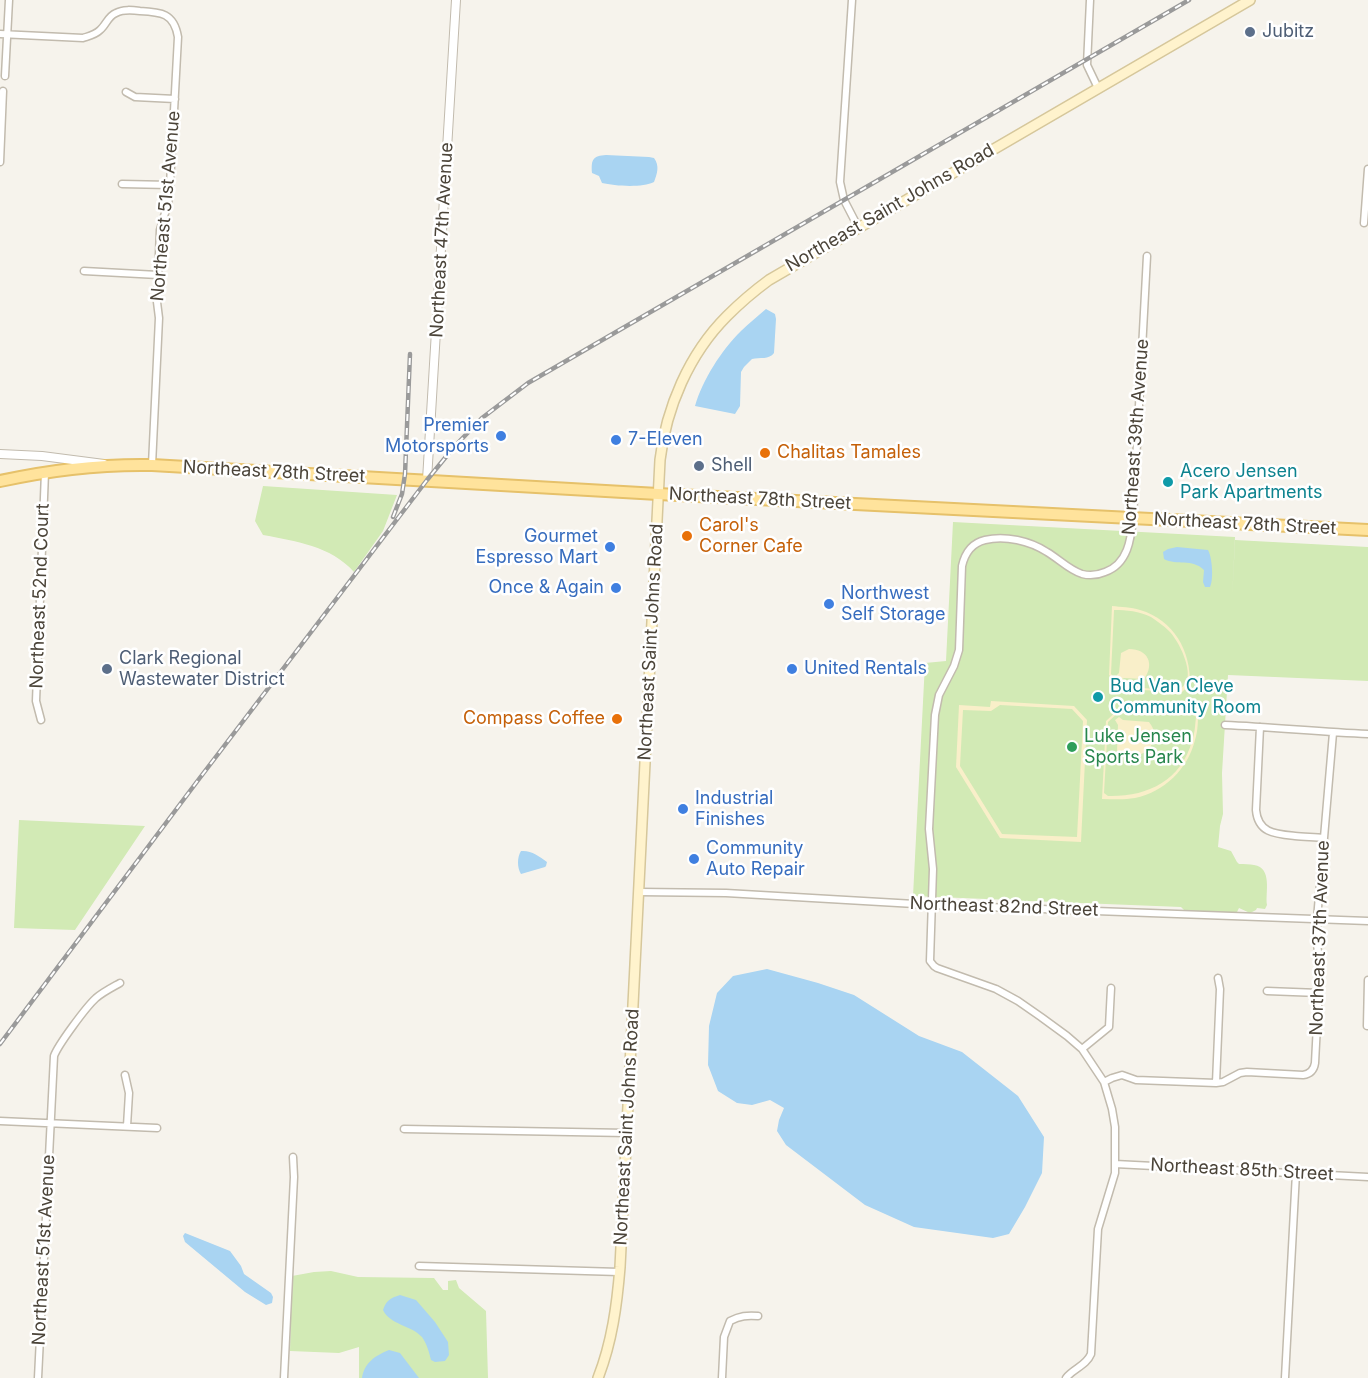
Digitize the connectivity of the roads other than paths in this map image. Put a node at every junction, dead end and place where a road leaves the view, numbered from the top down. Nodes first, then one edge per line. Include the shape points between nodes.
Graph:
1 (9, 0) edge
2 (456, 0) edge
3 (852, 0) edge
4 (1090, 0) edge
5 (1250, 0) edge
6 (3, 34) edge
7 (5, 76) dead end
8 (1098, 88) junction
9 (3, 91) dead end
10 (126, 92) dead end
11 (175, 99) junction
12 (0, 162) edge
13 (1368, 169) edge
14 (122, 184) dead end
15 (170, 185) junction
16 (1364, 222) dead end
17 (858, 227) junction
18 (1147, 256) dead end
19 (84, 271) dead end
20 (158, 275) junction
21 (0, 454) edge
22 (108, 465) junction
23 (152, 465) junction
24 (45, 472) junction
25 (428, 480) junction
26 (0, 481) edge
27 (658, 494) junction
28 (1133, 518) junction
29 (1368, 530) edge
30 (40, 720) dead end
31 (1225, 725) dead end
32 (1260, 727) junction
33 (1333, 733) junction
34 (1368, 734) edge
35 (1324, 838) junction
36 (639, 892) junction
37 (932, 904) junction
38 (1317, 919) junction
39 (1368, 921) edge
40 (1218, 978) dead end
41 (1368, 980) edge
42 (120, 983) dead end
43 (1111, 988) dead end
44 (1267, 991) dead end
45 (1319, 993) junction
46 (1367, 1026) edge
47 (1082, 1049) junction
48 (125, 1075) dead end
49 (1104, 1082) junction
50 (1216, 1083) junction
51 (0, 1120) edge
52 (50, 1123) junction
53 (128, 1126) junction
54 (158, 1128) dead end
55 (404, 1129) dead end
56 (627, 1133) junction
57 (293, 1157) dead end
58 (1115, 1164) junction
59 (1296, 1173) junction
60 (1368, 1177) edge
61 (419, 1266) dead end
62 (619, 1272) junction
63 (758, 1316) dead end
64 (38, 1378) edge
65 (284, 1378) edge
66 (598, 1378) edge
67 (722, 1378) edge
68 (1066, 1378) edge
69 (1285, 1378) edge

1 - 6 street
2 - 25 street, Northeast 47th Avenue
3 - 17 street via 840,182
4 - 8 street via 1087,65
5 - 8 main road, Northeast Saint Johns Road
6 - 7 street
6 - 11 street, Northeast 51st Avenue via 83,38 94,35 116,12 158,12 177,28
8 - 17 main road, Northeast Saint Johns Road
9 - 12 street
10 - 11 street via 135,97
11 - 15 street, Northeast 51st Avenue
13 - 16 street
14 - 15 street
15 - 20 street, Northeast 51st Avenue via 160,230
17 - 27 main road, Northeast Saint Johns Road via 769,280 726,316 710,336 674,400 661,453
18 - 28 street, Northeast 39th Avenue
19 - 20 street
20 - 23 street, Northeast 51st Avenue
21 - 22 street
22 - 23 main road, Northeast 78th Street
22 - 24 main road, Northeast 78th Street
23 - 25 main road, Northeast 78th Street
24 - 26 main road, Northeast 78th Street
24 - 30 street, Northeast 52nd Court via 36,700
25 - 27 main road, Northeast 78th Street
27 - 28 main road, Northeast 78th Street
27 - 36 main road, Northeast Saint Johns Road
28 - 29 main road, Northeast 78th Street
28 - 37 street, Northeast 39th Avenue via 1123,558 1113,568 1098,574 1078,572 1042,549 1010,539 979,542 964,557 958,655 939,695 935,716 929,828
31 - 32 street
32 - 33 street
32 - 35 street via 1258,820 1274,834
33 - 34 street
33 - 35 street, Northeast 37th Avenue
35 - 38 street, Northeast 37th Avenue
36 - 37 street, Northeast 82nd Street
36 - 56 main road, Northeast Saint Johns Road
37 - 38 street, Northeast 82nd Street
37 - 47 street via 931,963 1005,994
38 - 39 street, Northeast 82nd Street
38 - 45 street, Northeast 37th Avenue
40 - 50 street
41 - 46 street
42 - 52 street, Northeast 51st Avenue via 93,1000 56,1051
43 - 47 street via 1108,1027
44 - 45 street
45 - 50 street, Northeast 37th Avenue via 1312,1071 1303,1075 1244,1072
47 - 49 street
48 - 53 street
49 - 50 street via 1122,1076
49 - 58 street via 1115,1127
51 - 52 street
52 - 53 street
52 - 64 street, Northeast 51st Avenue
53 - 54 street
55 - 56 street
56 - 62 main road, Northeast Saint Johns Road
57 - 65 street
58 - 59 street, Northeast 85th Street
58 - 68 street via 1098,1228 1090,1357
59 - 60 street, Northeast 85th Street
59 - 69 street
61 - 62 street
62 - 66 main road, Northeast Saint Johns Road via 614,1323
63 - 67 street via 746,1315 730,1321 724,1337

